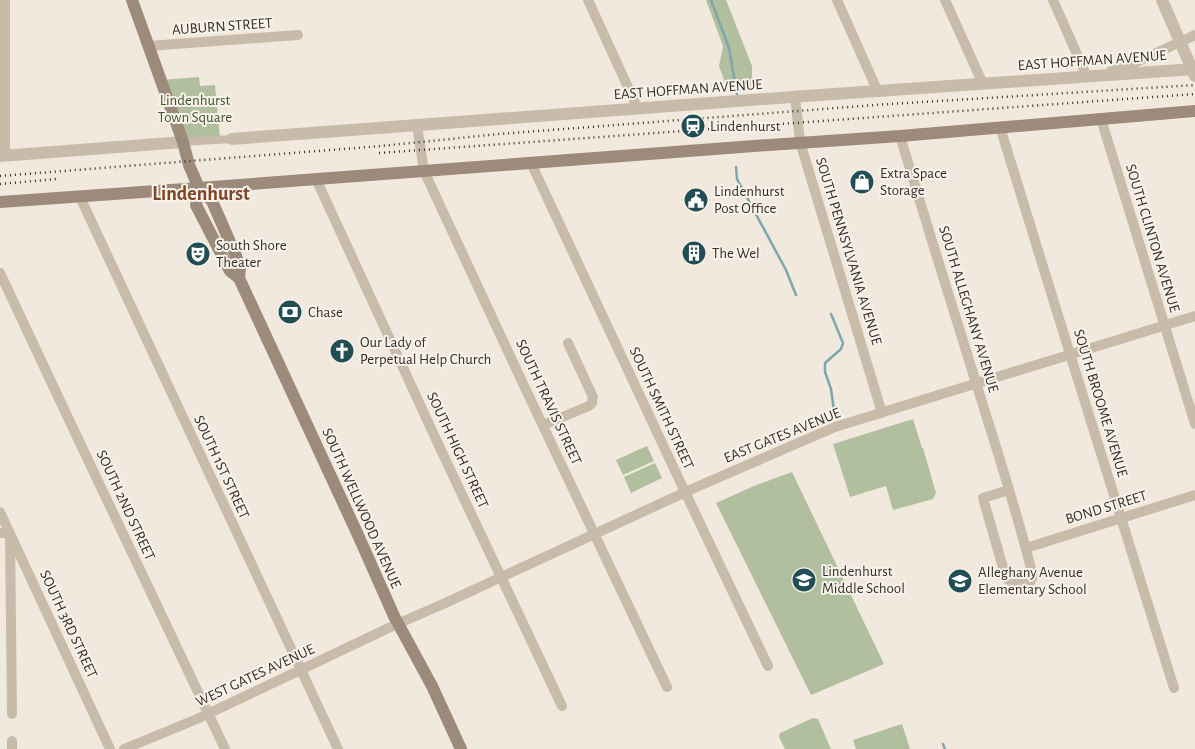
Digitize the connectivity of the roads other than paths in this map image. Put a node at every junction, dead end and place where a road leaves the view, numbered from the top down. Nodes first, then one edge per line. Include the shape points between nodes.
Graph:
1 (6, 0) edge
2 (132, 0) edge
3 (588, 0) edge
4 (837, 0) edge
5 (945, 0) edge
6 (1053, 0) edge
7 (1162, 0) edge
8 (298, 35) dead end
9 (1195, 35) edge
10 (1181, 42) junction
11 (149, 46) junction
12 (1194, 71) edge
13 (1087, 77) junction
14 (983, 84) junction
15 (878, 92) junction
16 (795, 97) junction
17 (638, 109) junction
18 (1195, 111) edge
19 (1101, 119) junction
20 (417, 125) junction
21 (1000, 127) junction
22 (900, 136) junction
23 (232, 139) joint
24 (183, 142) junction
25 (800, 142) junction
26 (2, 156) edge
27 (531, 163) junction
28 (424, 171) junction
29 (316, 179) junction
30 (199, 188) junction
31 (80, 197) junction
32 (0, 202) edge
33 (0, 273) edge
34 (1195, 316) edge
35 (1164, 326) junction
36 (568, 343) dead end
37 (1070, 354) junction
38 (976, 384) junction
39 (882, 413) junction
40 (1195, 424) edge
41 (543, 426) junction
42 (1009, 490) junction
43 (685, 492) junction
44 (1195, 495) edge
45 (0, 512) edge
46 (1121, 518) junction
47 (5, 533) edge
48 (594, 533) junction
49 (1026, 548) junction
50 (501, 576) junction
51 (397, 624) junction
52 (768, 666) dead end
53 (301, 670) junction
54 (667, 687) dead end
55 (1174, 688) dead end
56 (562, 706) dead end
57 (12, 714) dead end
58 (209, 714) junction
59 (110, 749) edge
60 (124, 749) edge
61 (225, 749) edge
62 (338, 749) edge
63 (461, 749) edge

1 - 26 street
2 - 11 main road, SOUTH WELLWOOD AVENUE
3 - 17 street
4 - 15 street
5 - 14 street
6 - 13 street
7 - 10 street
8 - 11 street, AUBURN STREET
9 - 10 street
10 - 12 street
10 - 13 street via 1126,67
11 - 24 main road, SOUTH WELLWOOD AVENUE
12 - 13 street, EAST HOFFMAN AVENUE
13 - 14 street, EAST HOFFMAN AVENUE
14 - 15 street, EAST HOFFMAN AVENUE
15 - 16 street, EAST HOFFMAN AVENUE
16 - 17 street, EAST HOFFMAN AVENUE
16 - 25 street, SOUTH PENNSYLVANIA AVENUE
17 - 20 street, EAST HOFFMAN AVENUE
18 - 19 main road
19 - 21 main road
19 - 35 street, SOUTH CLINTON AVENUE
20 - 23 street, EAST HOFFMAN AVENUE
20 - 28 street, SOUTH TRAVIS STREET
21 - 22 main road
21 - 37 street, SOUTH BROOME AVENUE
22 - 25 main road
22 - 38 street, SOUTH ALLEGHANY AVENUE
23 - 24 street, EAST HOFFMAN AVENUE
24 - 26 street
24 - 30 main road, SOUTH WELLWOOD AVENUE
25 - 27 main road
25 - 39 street, SOUTH PENNSYLVANIA AVENUE
27 - 28 main road
27 - 43 street, SOUTH SMITH STREET
28 - 29 main road
28 - 41 street, SOUTH TRAVIS STREET
29 - 30 main road
29 - 50 street, SOUTH HIGH STREET
30 - 31 main road
30 - 51 main road, SOUTH WELLWOOD AVENUE via 212,201 240,268 239,278
31 - 32 main road
31 - 53 street, SOUTH 1ST STREET
33 - 58 street, SOUTH 2ND STREET
34 - 35 street, EAST GATES AVENUE
35 - 37 street, EAST GATES AVENUE
35 - 40 street, SOUTH CLINTON AVENUE
36 - 41 street via 593,400 589,406
37 - 38 street, EAST GATES AVENUE
37 - 46 street, SOUTH BROOME AVENUE
38 - 39 street, EAST GATES AVENUE
38 - 42 street, SOUTH ALLEGHANY AVENUE
39 - 43 street, EAST GATES AVENUE via 836,428
41 - 48 street, SOUTH TRAVIS STREET
42 - 49 street, SOUTH ALLEGHANY AVENUE
42 - 49 street, SOUTH ALLEGHANY AVENUE via 983,498 1006,578 1012,583 1025,584 1033,580
43 - 48 street, EAST GATES AVENUE
43 - 52 street, SOUTH SMITH STREET
44 - 46 street, BOND STREET
45 - 47 street, SOUTH 3RD STREET
46 - 49 street, BOND STREET
46 - 55 street, SOUTH BROOME AVENUE
47 - 57 street
47 - 59 street, SOUTH 3RD STREET
48 - 50 street, EAST GATES AVENUE
48 - 54 street, SOUTH TRAVIS STREET
50 - 51 street, EAST GATES AVENUE
50 - 56 street, SOUTH HIGH STREET
51 - 53 street, WEST GATES AVENUE
51 - 63 main road, SOUTH WELLWOOD AVENUE via 432,686
53 - 58 street, WEST GATES AVENUE
53 - 62 street, SOUTH 1ST STREET
58 - 60 street, WEST GATES AVENUE
58 - 61 street, SOUTH 2ND STREET

